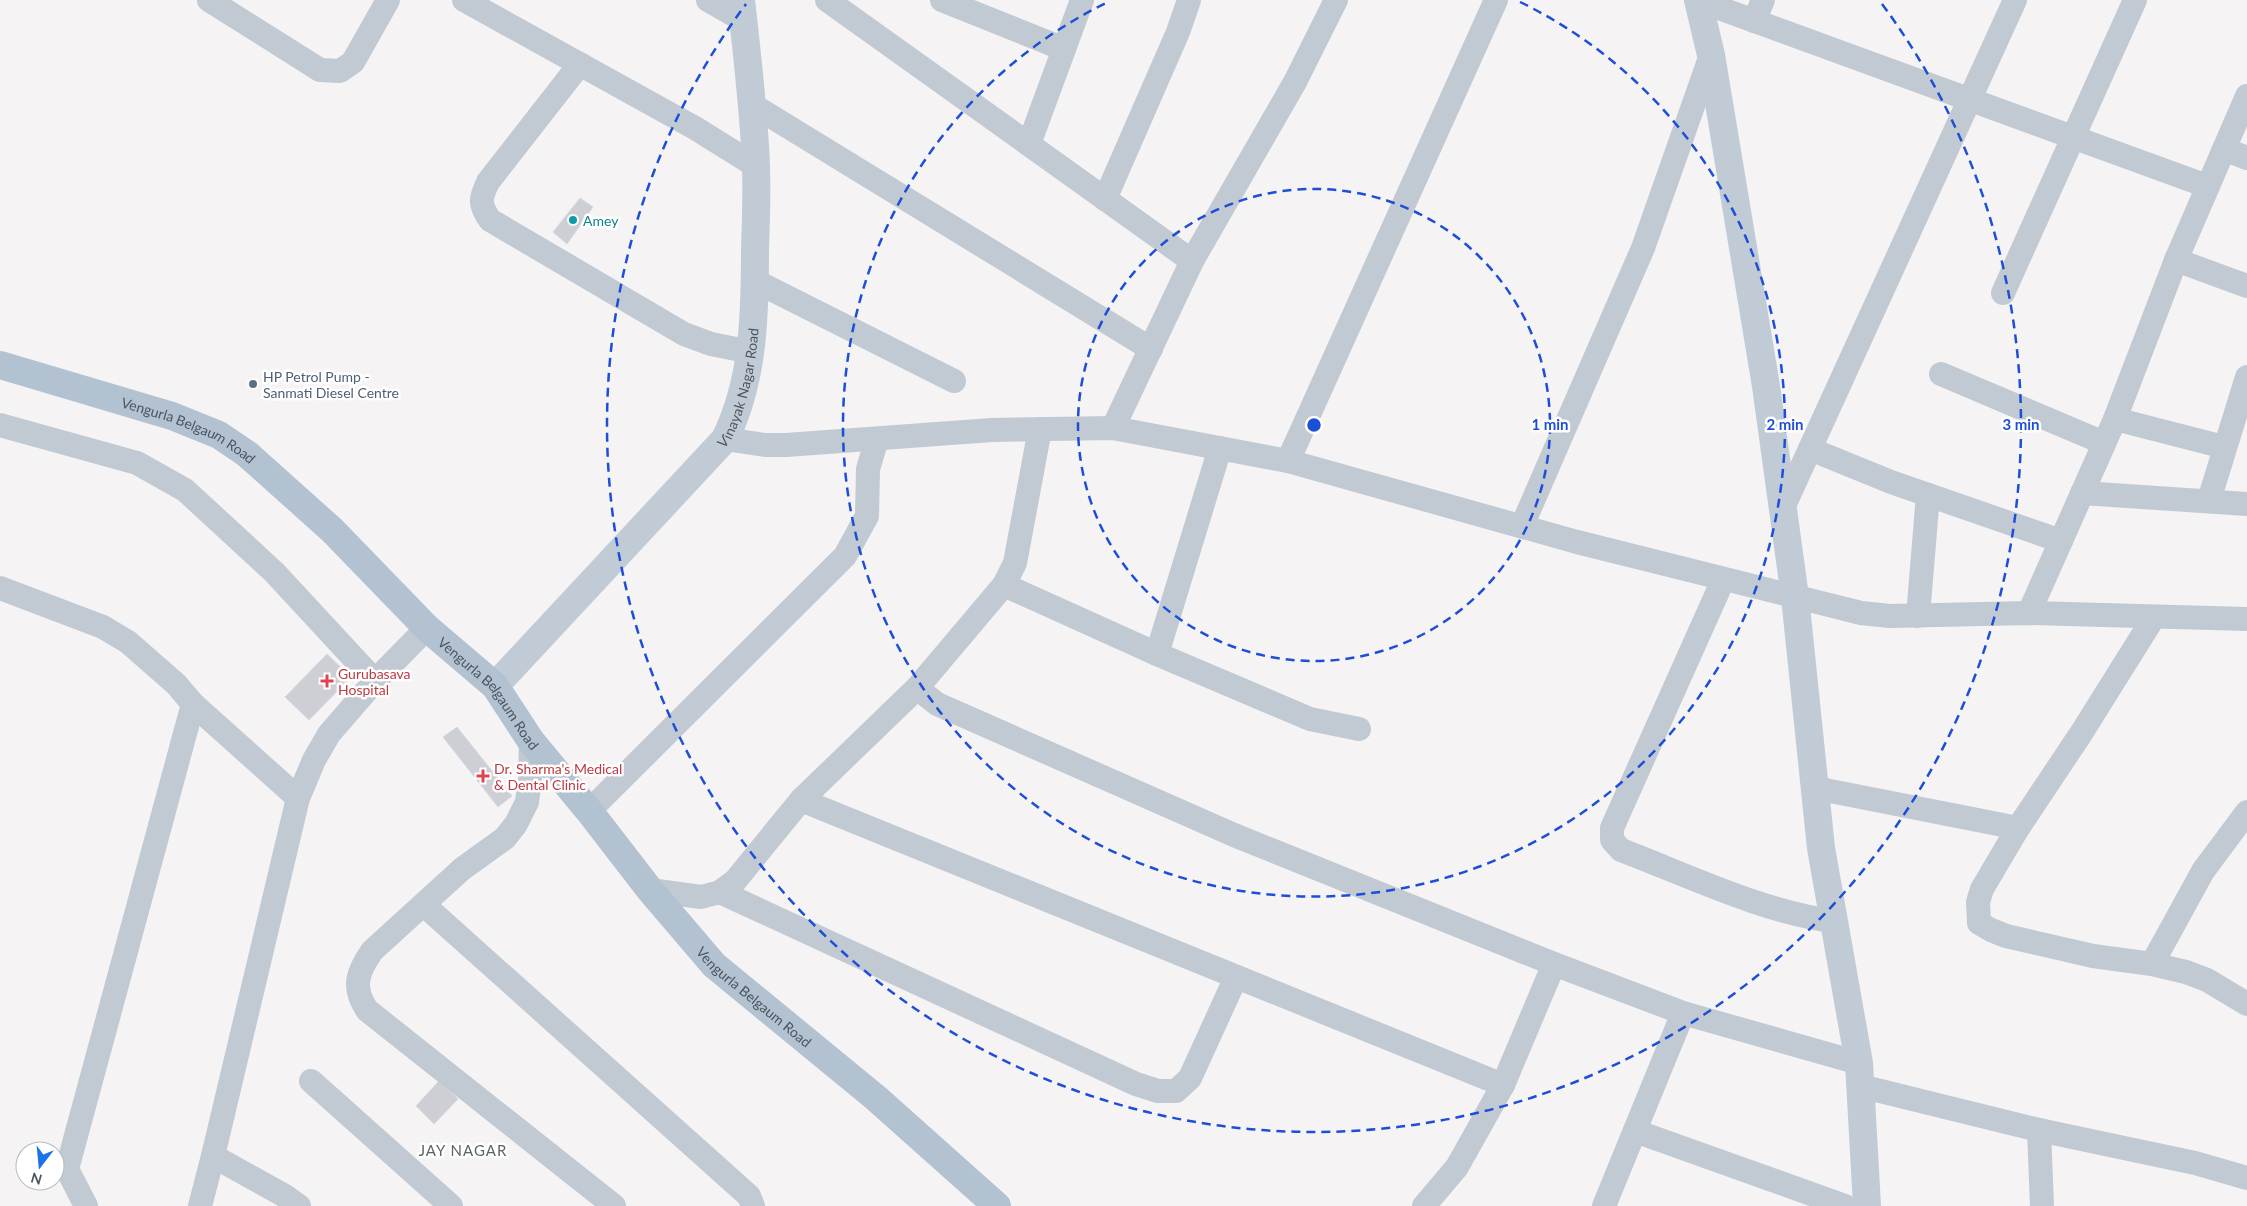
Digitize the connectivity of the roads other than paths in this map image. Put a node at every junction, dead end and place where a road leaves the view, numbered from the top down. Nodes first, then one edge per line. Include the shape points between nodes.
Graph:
1 (209, 0) edge
2 (388, 0) edge
3 (464, 0) edge
4 (708, 0) edge
5 (942, 0) edge
6 (1082, 0) edge
7 (1190, 0) edge
8 (1336, 0) edge
9 (1496, 0) edge
10 (1698, 0) edge
11 (2015, 0) edge
12 (2135, 0) edge
13 (830, 1) edge
14 (742, 10) edge
15 (1758, 10) edge
16 (1064, 49) junction
17 (1711, 55) junction
18 (580, 64) junction
19 (2247, 96) edge
20 (1969, 100) junction
21 (752, 104) junction
22 (2073, 137) junction
23 (1028, 144) junction
24 (2224, 148) junction
25 (2247, 158) edge
26 (756, 166) junction
27 (2208, 186) junction
28 (1104, 199) junction
29 (2176, 260) junction
30 (1192, 261) junction
31 (755, 281) junction
32 (2247, 286) edge
33 (2003, 293) dead end
34 (1151, 348) junction
35 (751, 352) junction
36 (0, 365) edge
37 (1941, 374) dead end
38 (2247, 378) edge
39 (954, 381) dead end
40 (2115, 418) junction
41 (0, 425) edge
42 (1113, 428) junction
43 (1040, 429) junction
44 (724, 439) junction
45 (877, 439) junction
46 (2104, 443) junction
47 (2224, 446) junction
48 (1220, 448) junction
49 (1810, 449) junction
50 (1288, 461) junction
51 (2082, 493) junction
52 (1928, 495) junction
53 (2209, 500) junction
54 (2247, 504) edge
55 (1783, 508) junction
56 (1522, 526) junction
57 (2061, 541) junction
58 (1724, 580) junction
59 (1004, 585) junction
60 (0, 588) edge
61 (1795, 597) junction
62 (2029, 614) junction
63 (1918, 616) junction
64 (2154, 617) junction
65 (2247, 619) edge
66 (427, 628) junction
67 (1157, 654) junction
68 (375, 681) junction
69 (495, 686) junction
70 (917, 688) junction
71 (193, 704) junction
72 (1359, 729) dead end
73 (530, 741) junction
74 (1815, 788) junction
75 (298, 798) junction
76 (801, 800) junction
77 (589, 811) junction
78 (2247, 812) edge
79 (2018, 828) junction
80 (650, 890) junction
81 (720, 892) junction
82 (424, 905) junction
83 (1834, 921) junction
84 (1554, 964) junction
85 (2152, 964) junction
86 (1236, 977) junction
87 (2247, 1004) edge
88 (1683, 1013) junction
89 (1859, 1075) junction
90 (311, 1081) dead end
91 (1503, 1085) junction
92 (1635, 1130) junction
93 (2039, 1130) junction
94 (213, 1156) junction
95 (2247, 1178) edge
96 (448, 1205) edge
97 (86, 1206) edge
98 (200, 1206) edge
99 (299, 1206) edge
100 (614, 1206) edge
101 (753, 1206) edge
102 (997, 1206) edge
103 (1424, 1206) edge
104 (1604, 1206) edge
105 (1845, 1206) edge
106 (1867, 1206) edge
107 (2042, 1206) edge

1 - 2 street via 320,70 340,71 353,62
3 - 18 street
4 - 14 street
5 - 16 street
6 - 16 street
7 - 28 street
8 - 30 street via 1295,82
9 - 50 street
10 - 15 street
10 - 17 main road
11 - 20 street
12 - 22 street
13 - 23 street
14 - 21 main road, Vinayak Nagar Road
15 - 20 street
16 - 23 street
17 - 55 main road
17 - 56 street via 1643,248
18 - 26 street
18 - 35 street via 488,182 481,208 490,220 684,334 711,344
19 - 24 street
20 - 22 street
20 - 49 street
21 - 26 main road, Vinayak Nagar Road
21 - 34 street
22 - 27 street
22 - 33 street
23 - 28 street
24 - 25 street
24 - 27 street
26 - 31 main road, Vinayak Nagar Road
27 - 29 street
28 - 30 street
29 - 32 street
29 - 40 street
30 - 34 street
31 - 35 main road, Vinayak Nagar Road
31 - 39 street
34 - 42 street
35 - 44 main road, Vinayak Nagar Road via 735,418
36 - 66 main road, Vengurla Belgaum Road via 172,416 219,435 246,454 332,530
37 - 46 street
38 - 47 street
40 - 46 street
40 - 47 street
41 - 68 street via 137,463 185,490 274,572
42 - 43 street
42 - 48 street
43 - 45 street
43 - 59 street via 1016,563
44 - 45 street via 786,445
44 - 69 main road, Vinayak Nagar Road
45 - 77 street via 868,469 867,516 845,556
46 - 51 street
47 - 53 street
48 - 50 street
48 - 67 street
49 - 52 street
49 - 55 street
50 - 56 street
51 - 53 street
51 - 57 street
52 - 57 street
52 - 63 street
53 - 54 street
55 - 61 main road
56 - 58 street
57 - 62 street
58 - 61 street
58 - 83 street via 1612,828 1612,840 1621,850 1763,904
59 - 67 street
59 - 70 street
60 - 71 street via 102,627 128,642 176,684
61 - 63 street via 1860,613
61 - 74 main road
62 - 63 street
62 - 64 street
64 - 65 street
64 - 79 street
66 - 68 street
66 - 69 main road, Vengurla Belgaum Road
67 - 72 street via 1310,719
68 - 75 street via 329,734
69 - 73 main road, Vengurla Belgaum Road
70 - 76 street
70 - 84 street via 937,704 1234,835
71 - 75 street
71 - 97 street via 68,1169
73 - 77 main road, Vengurla Belgaum Road
73 - 82 street via 530,779 526,802 516,824 505,838 462,869
74 - 79 street
74 - 83 main road
75 - 94 street
76 - 81 street via 734,881
76 - 86 street
77 - 80 main road, Vengurla Belgaum Road
78 - 85 street via 2203,871
79 - 85 street via 1982,889 1978,902 1979,923 1990,930 2025,940 2093,956
80 - 81 street via 701,898
80 - 102 main road, Vengurla Belgaum Road via 714,965 876,1098
81 - 86 street via 1136,1084 1158,1091 1176,1090 1190,1078
82 - 100 street via 372,951 362,965 357,982 359,997 368,1010
82 - 101 street via 750,1196
83 - 89 main road
84 - 88 street
84 - 91 street
85 - 87 street via 2207,980
86 - 91 street
88 - 89 street
88 - 92 street
89 - 93 street
89 - 106 main road
90 - 96 street
91 - 103 street via 1457,1167
92 - 104 street
92 - 105 street
93 - 95 street via 2195,1163
93 - 107 street
94 - 98 street
94 - 99 street

